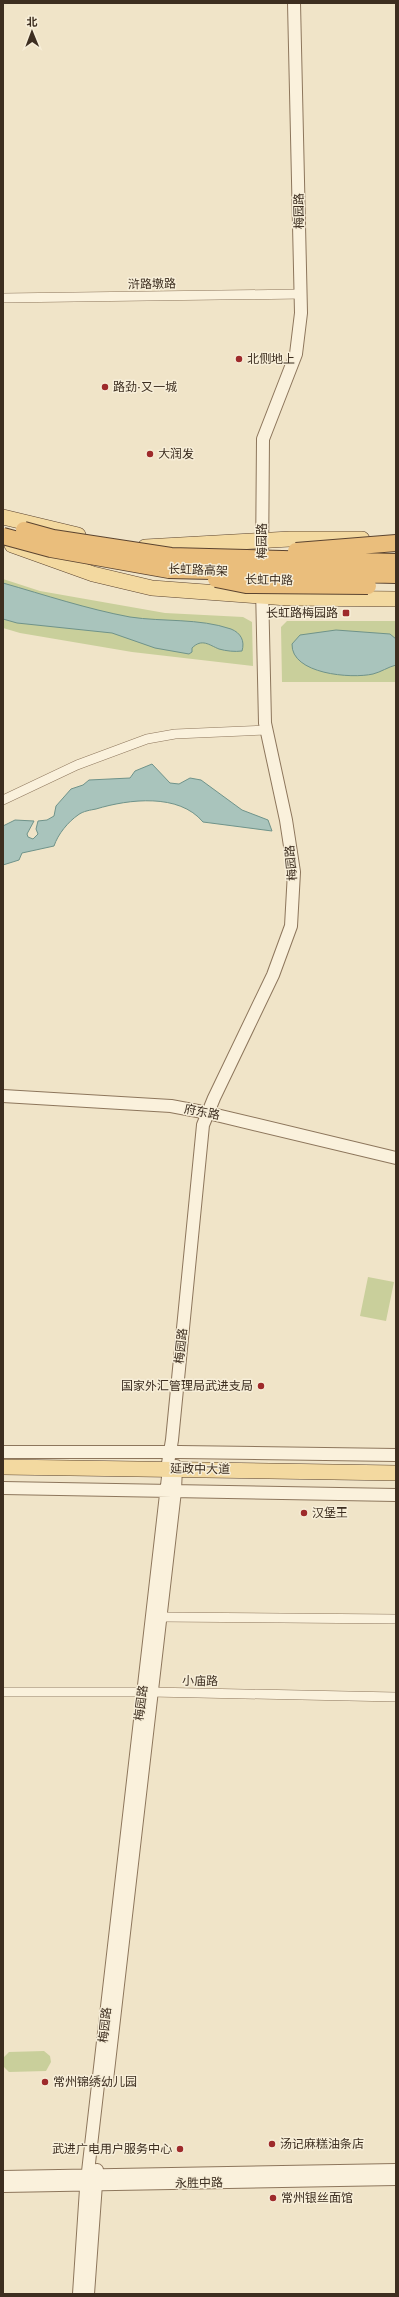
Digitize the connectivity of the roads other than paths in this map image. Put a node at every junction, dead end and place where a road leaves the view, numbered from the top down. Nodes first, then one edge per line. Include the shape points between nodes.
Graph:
1 (294, 3) edge
2 (301, 294) junction
3 (3, 298) edge
4 (3, 517) edge
5 (3, 525) edge
6 (3, 536) edge
7 (396, 540) edge
8 (3, 541) edge
9 (396, 543) edge
10 (262, 548) junction
11 (396, 556) edge
12 (197, 558) junction
13 (396, 562) edge
14 (169, 570) junction
15 (396, 575) edge
16 (262, 580) junction
17 (396, 581) edge
18 (396, 586) edge
19 (262, 596) junction
20 (396, 599) edge
21 (267, 730) junction
22 (3, 800) edge
23 (3, 1096) edge
24 (208, 1113) junction
25 (396, 1158) edge
26 (3, 1452) edge
27 (175, 1452) junction
28 (396, 1456) edge
29 (3, 1467) edge
30 (396, 1473) edge
31 (3, 1475) edge
32 (171, 1479) junction
33 (396, 1482) edge
34 (3, 1488) edge
35 (396, 1495) edge
36 (160, 1617) junction
37 (396, 1619) edge
38 (3, 1692) edge
39 (147, 1692) junction
40 (396, 1697) edge
41 (396, 2170) edge
42 (3, 2177) edge
43 (396, 2179) edge
44 (92, 2180) junction
45 (3, 2186) edge
46 (79, 2294) edge
47 (88, 2294) edge

1 - 2 street, 梅园路
2 - 3 street, 浒路墩路
2 - 10 street, 梅园路 via 296,354 264,439
4 - 10 main road via 91,538 145,547
5 - 12 highway, 长虹路高架, bridge via 60,539
6 - 14 highway, 长虹路高架, bridge via 51,549
7 - 10 main road
8 - 16 main road, 长虹中路 via 85,564 170,578
8 - 19 main road via 93,574 152,588
9 - 12 highway, bridge
10 - 11 main road, 长虹中路
10 - 16 street, 梅园路
12 - 13 highway, 长虹路高架, bridge
14 - 15 highway, 长虹路高架, bridge
14 - 18 highway, bridge via 246,585
16 - 17 main road, 长虹中路
16 - 19 street, 梅园路
19 - 20 main road
19 - 21 street, 梅园路
21 - 22 street via 175,734 147,739 77,765
21 - 24 street, 梅园路 via 294,872 291,926 274,975
23 - 24 street, 府东路 via 171,1106
24 - 25 street, 府东路
24 - 27 street, 梅园路 via 210,1133
26 - 27 street
27 - 28 street
27 - 32 street, 梅园路
29 - 32 main road, 延政中大道
30 - 32 main road, 延政中大道
31 - 32 main road, 延政中大道
32 - 33 main road, 延政中大道
32 - 34 street
32 - 35 street
32 - 36 street, 梅园路
32 - 39 street, 梅园路
36 - 37 street
36 - 39 street, 梅园路
38 - 39 street, 小庙路
39 - 40 street, 小庙路
39 - 44 street, 梅园路
41 - 44 street, 永胜中路
42 - 44 street, 永胜中路
43 - 44 street, 永胜中路
44 - 45 street, 永胜中路
44 - 46 street, 梅园路
44 - 47 street, 梅园路

